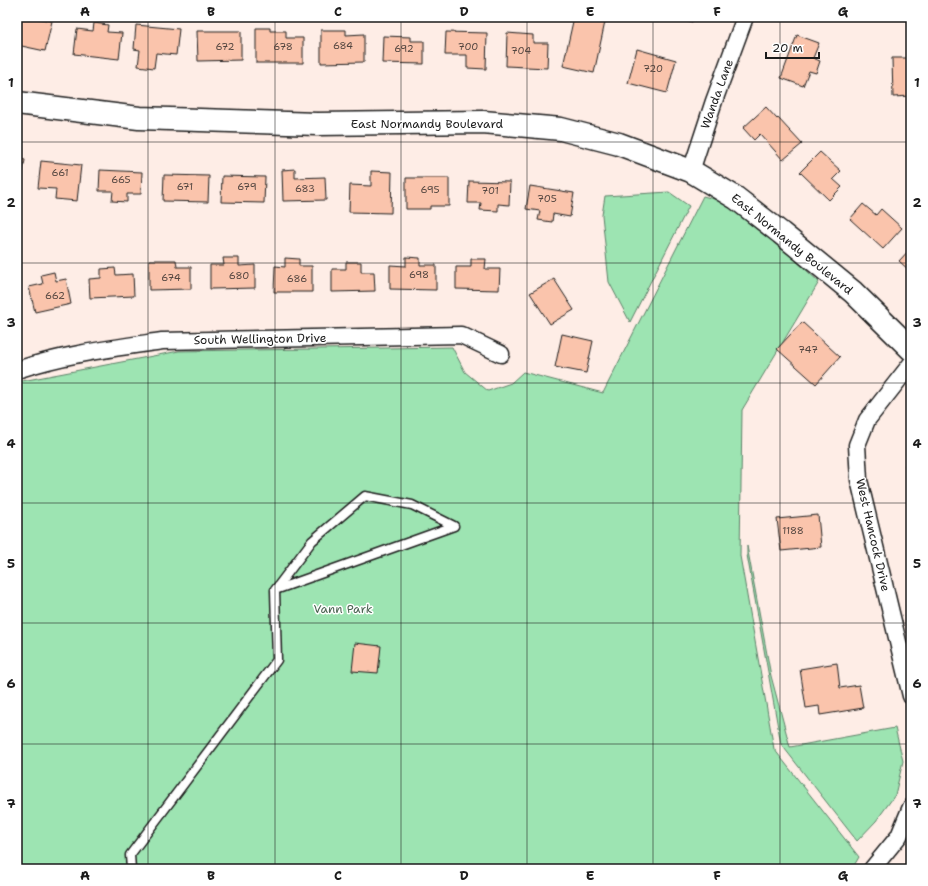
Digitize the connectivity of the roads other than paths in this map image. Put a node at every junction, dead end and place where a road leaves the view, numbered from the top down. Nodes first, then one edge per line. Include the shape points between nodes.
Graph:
1 (746, 17) edge
2 (17, 103) edge
3 (691, 171) junction
4 (911, 349) edge
5 (501, 354) dead end
6 (911, 364) edge
7 (17, 370) edge
8 (275, 590) junction
9 (911, 696) edge
10 (911, 807) edge
11 (131, 869) edge
12 (872, 869) edge

1 - 3 street, Wanda Lane
2 - 3 street, East Normandy Boulevard via 139,118 317,124 483,122 561,128 619,144
3 - 4 street, East Normandy Boulevard via 736,198 781,233 853,292
5 - 7 street, South Wellington Drive via 461,335 162,341 47,361
6 - 9 street, West Hancock Drive via 867,420 857,445 859,480
8 - 8 lane via 394,547 454,526 412,505 365,496 312,541
8 - 11 lane via 277,660 130,855
10 - 12 street via 899,836

